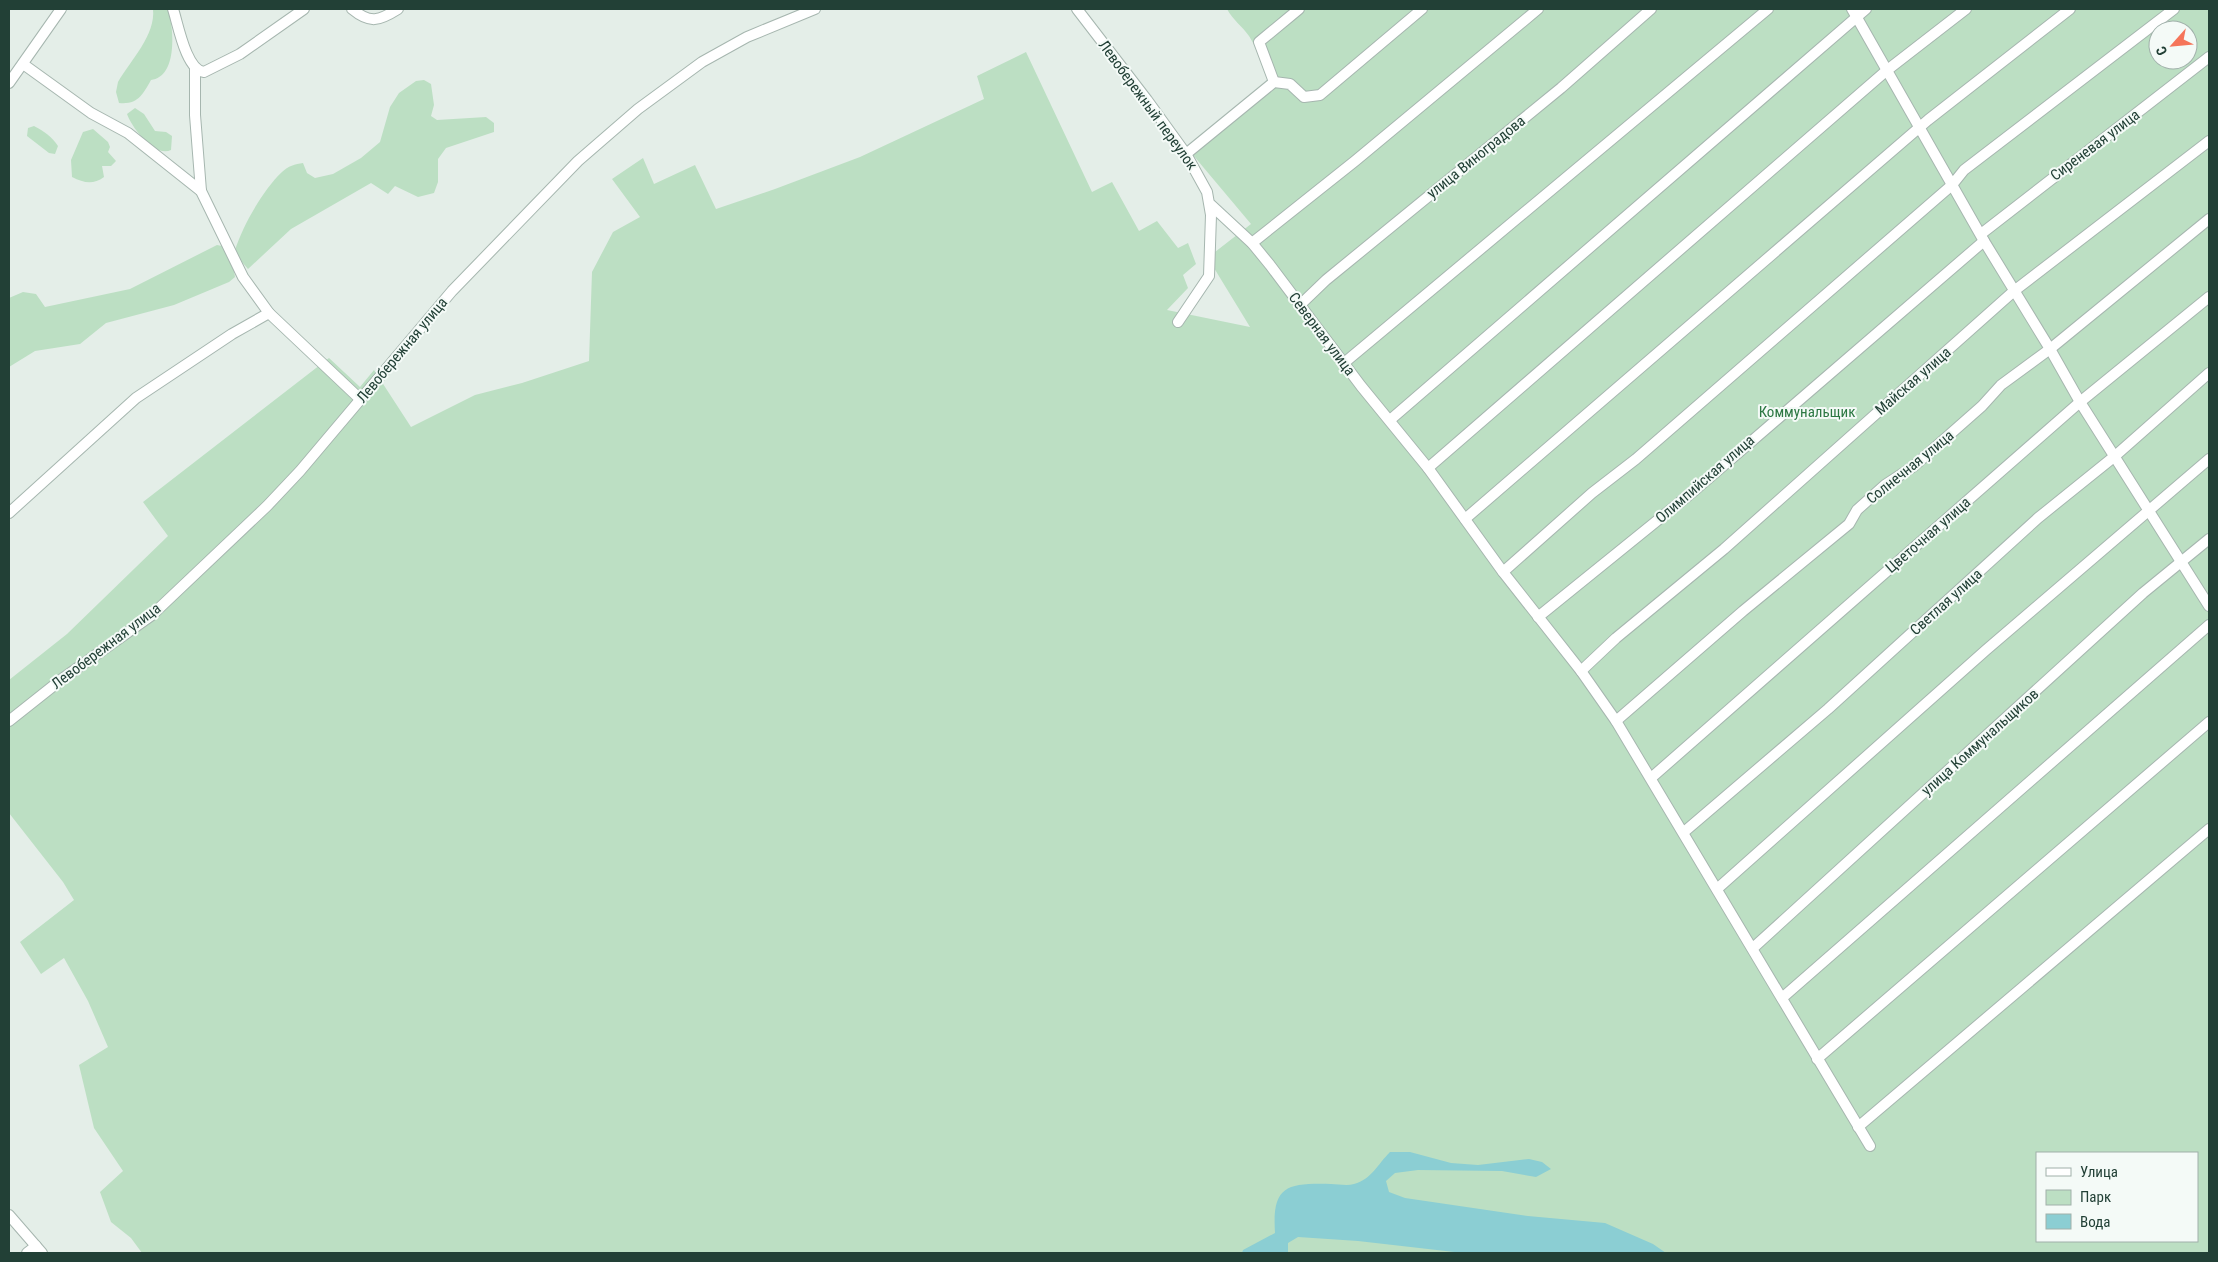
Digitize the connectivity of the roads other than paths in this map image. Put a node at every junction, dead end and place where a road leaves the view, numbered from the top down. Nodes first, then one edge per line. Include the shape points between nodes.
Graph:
1 (61, 9) edge
2 (173, 9) edge
3 (304, 9) edge
4 (352, 9) edge
5 (398, 9) edge
6 (815, 9) edge
7 (1077, 9) edge
8 (1299, 9) edge
9 (1422, 9) edge
10 (1538, 9) edge
11 (1652, 9) edge
12 (1768, 9) edge
13 (1866, 9) edge
14 (1966, 9) edge
15 (2070, 9) edge
16 (2174, 9) edge
17 (1854, 13) edge
18 (2209, 56) edge
19 (22, 64) junction
20 (195, 68) junction
21 (1886, 70) junction
22 (1274, 82) junction
23 (9, 83) edge
24 (1920, 128) junction
25 (2209, 141) edge
26 (1186, 154) junction
27 (1952, 185) junction
28 (201, 192) junction
29 (1211, 206) junction
30 (2209, 219) edge
31 (1982, 238) junction
32 (1252, 243) junction
33 (2014, 292) junction
34 (2209, 297) edge
35 (1300, 305) junction
36 (269, 312) junction
37 (1178, 322) dead end
38 (2050, 349) junction
39 (1344, 363) junction
40 (2209, 373) edge
41 (360, 399) junction
42 (2080, 402) junction
43 (1390, 420) junction
44 (2115, 456) junction
45 (2209, 459) edge
46 (1428, 468) junction
47 (2149, 509) junction
48 (9, 513) edge
49 (1465, 520) junction
50 (2209, 538) edge
51 (2180, 562) junction
52 (1503, 572) junction
53 (2209, 606) edge
54 (1538, 618) junction
55 (2209, 625) edge
56 (1581, 671) junction
57 (1616, 720) junction
58 (9, 721) edge
59 (2209, 722) edge
60 (1651, 778) junction
61 (2209, 829) edge
62 (1684, 832) junction
63 (1717, 889) junction
64 (1753, 948) junction
65 (1782, 998) junction
66 (1817, 1058) junction
67 (1858, 1127) junction
68 (1870, 1146) dead end
69 (9, 1214) edge
70 (39, 1250) edge
71 (27, 1253) edge

1 - 19 street
2 - 20 street via 186,53
3 - 20 street via 240,54 208,71 200,72
4 - 5 street via 370,20
6 - 41 street, Левобережная улица via 747,37 702,62 638,109 529,209 452,291
7 - 26 street, Левобережный переулок
8 - 22 street via 1259,42
9 - 22 street via 1320,95 1304,97 1290,84
10 - 32 street
11 - 35 street, улица Виноградова
12 - 39 street
13 - 17 street
14 - 21 street
15 - 24 street
16 - 27 street via 1964,170
17 - 21 street
17 - 43 street
18 - 31 street, Сиреневая улица via 2042,185
19 - 23 street
19 - 28 street via 91,113 128,133
20 - 28 street
21 - 24 street
21 - 46 street
22 - 26 street
24 - 27 street
24 - 49 street
25 - 33 street, Майская улица
26 - 29 street, Левобережный переулок
27 - 31 street
27 - 52 street
28 - 36 street via 243,277
29 - 32 street, Северная улица
29 - 37 street via 1209,276
30 - 38 street, Солнечная улица
31 - 33 street
31 - 54 street, Олимпийская улица via 1695,490
32 - 35 street, Северная улица
33 - 38 street
33 - 56 street, Майская улица
34 - 42 street, Цветочная улица
35 - 39 street, Северная улица
36 - 41 street
36 - 48 street via 136,398
38 - 42 street
38 - 57 street, Солнечная улица via 2001,385 1914,466 1864,504 1849,524
39 - 43 street, Северная улица
40 - 44 street, Светлая улица
41 - 58 street, Левобережная улица via 267,506 152,615
42 - 44 street
42 - 60 street, Цветочная улица
43 - 46 street, Северная улица
44 - 47 street
44 - 62 street, Светлая улица via 2038,518 1828,710
45 - 47 street
46 - 49 street, Северная улица
47 - 51 street
47 - 63 street
49 - 52 street, Северная улица
50 - 51 street, улица Коммунальщиков
51 - 53 street
51 - 64 street, улица Коммунальщиков
52 - 54 street, Северная улица
54 - 56 street, Северная улица
55 - 65 street
56 - 57 street, Северная улица
57 - 60 street, Северная улица
59 - 66 street
60 - 62 street, Северная улица
61 - 67 street
62 - 63 street, Северная улица
63 - 64 street, Северная улица
64 - 65 street, Северная улица
65 - 66 street, Северная улица
66 - 67 street, Северная улица
67 - 68 street, Северная улица
69 - 70 street
70 - 71 street

